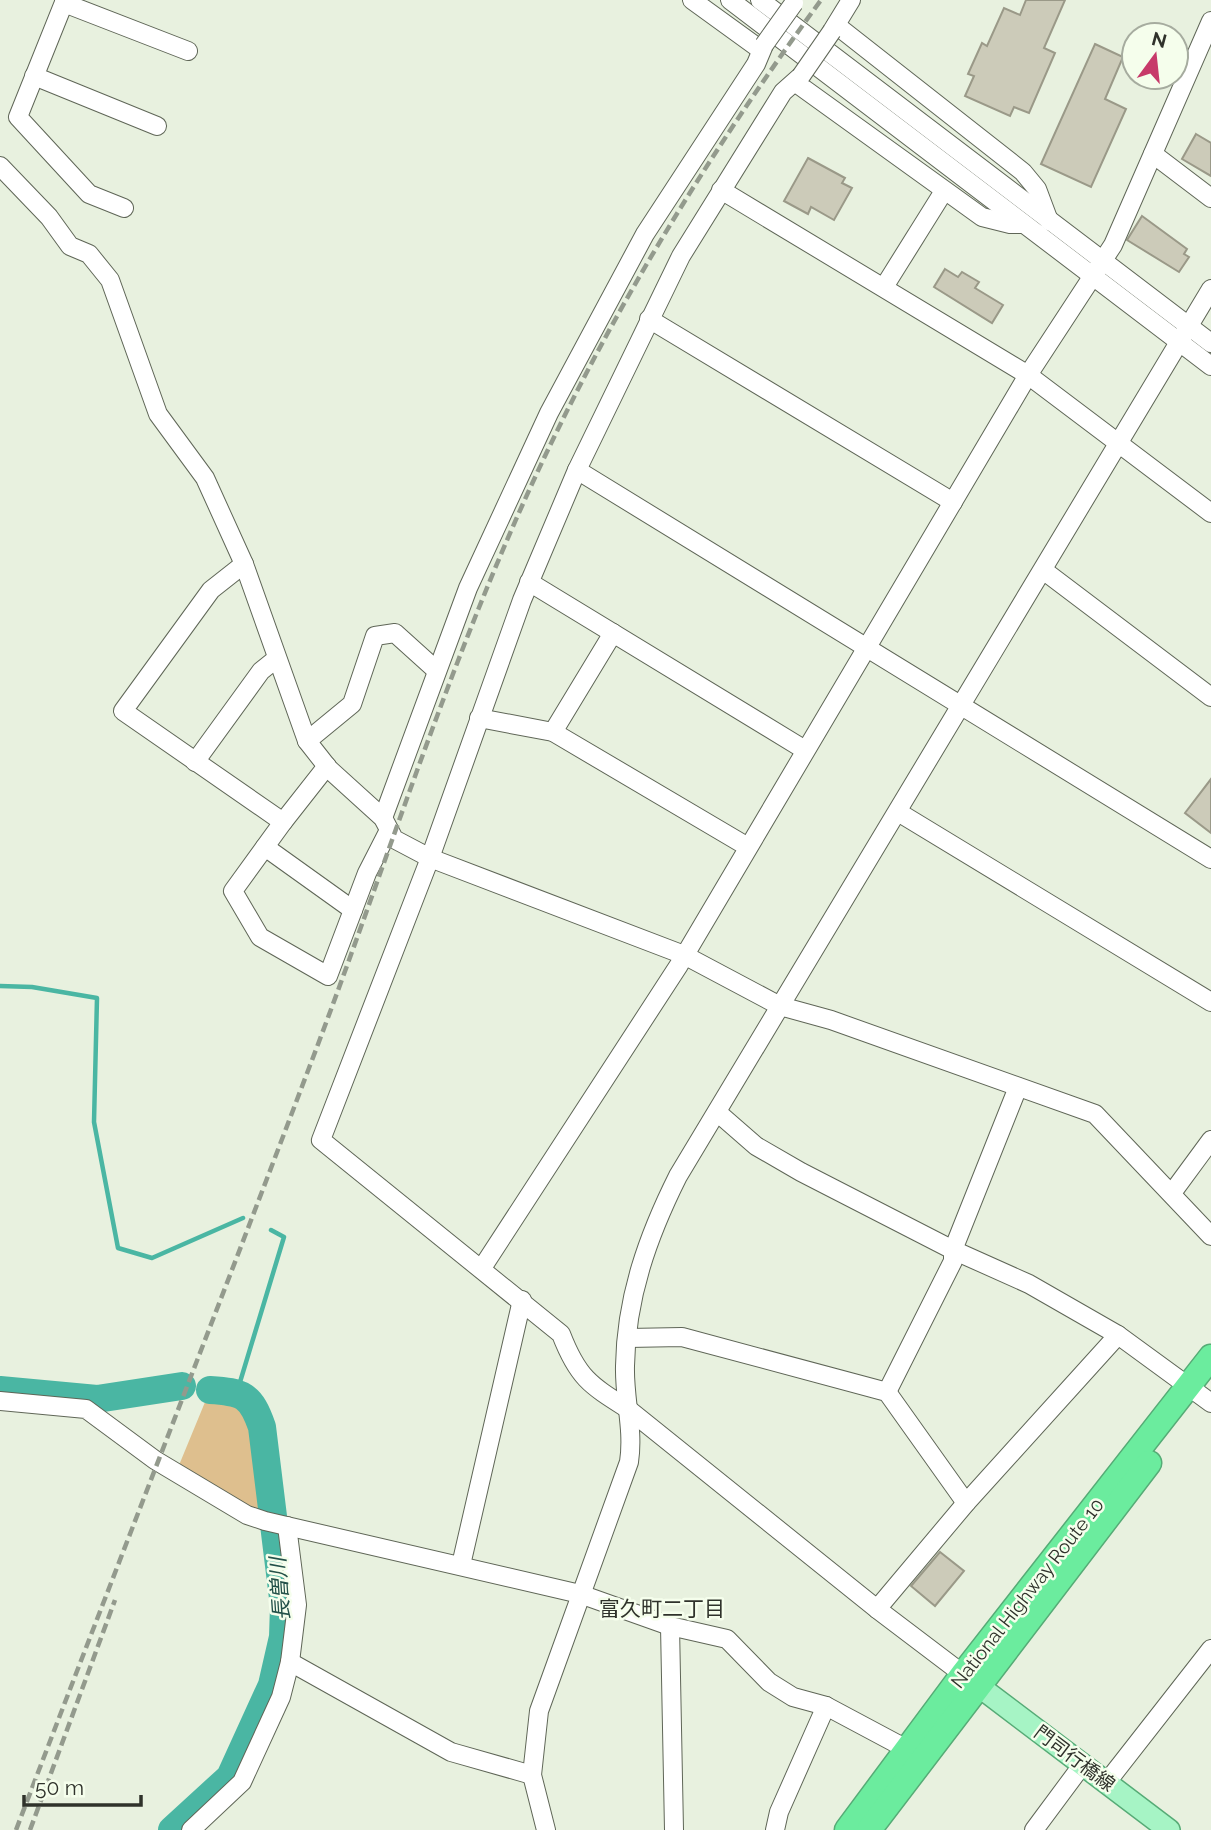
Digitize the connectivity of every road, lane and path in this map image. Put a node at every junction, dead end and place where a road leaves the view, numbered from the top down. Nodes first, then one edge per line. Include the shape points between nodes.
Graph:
1 (692, 0) edge
2 (730, 0) edge
3 (760, 0) edge
4 (851, 0) edge
5 (64, 1) edge
6 (795, 1) edge
7 (1211, 21) edge
8 (834, 28) junction
9 (762, 48) junction
10 (188, 51) dead end
11 (34, 76) junction
12 (799, 79) junction
13 (157, 126) dead end
14 (1153, 154) junction
15 (0, 166) edge
16 (721, 190) junction
17 (944, 191) junction
18 (1211, 198) edge
19 (124, 208) dead end
20 (1049, 221) junction
21 (1024, 224) junction
22 (1096, 267) junction
23 (884, 288) junction
24 (1211, 289) edge
25 (649, 319) junction
26 (1189, 326) junction
27 (1180, 342) junction
28 (1211, 343) edge
29 (1211, 366) edge
30 (1028, 375) junction
31 (1119, 443) junction
32 (576, 470) junction
33 (953, 502) junction
34 (1211, 513) edge
35 (244, 564) junction
36 (1043, 570) junction
37 (529, 582) junction
38 (613, 633) junction
39 (867, 646) junction
40 (276, 659) junction
41 (436, 670) junction
42 (1211, 697) edge
43 (963, 705) junction
44 (480, 718) junction
45 (553, 732) junction
46 (307, 741) junction
47 (805, 750) junction
48 (195, 762) junction
49 (327, 766) junction
50 (898, 812) junction
51 (282, 822) junction
52 (386, 824) junction
53 (265, 847) junction
54 (748, 847) junction
55 (430, 858) junction
56 (1211, 859) edge
57 (353, 910) junction
58 (684, 955) junction
59 (1211, 1002) edge
60 (780, 1006) junction
61 (1018, 1087) junction
62 (717, 1112) junction
63 (1211, 1140) edge
64 (1172, 1193) junction
65 (1211, 1236) edge
66 (953, 1250) junction
67 (482, 1268) junction
68 (522, 1300) junction
69 (1118, 1335) junction
70 (628, 1338) junction
71 (1211, 1357) edge
72 (1203, 1391) edge
73 (887, 1392) junction
74 (0, 1401) edge
75 (628, 1409) junction
76 (966, 1503) junction
77 (278, 1524) junction
78 (461, 1565) junction
79 (580, 1594) junction
80 (877, 1609) junction
81 (670, 1626) junction
82 (1211, 1649) edge
83 (290, 1662) junction
84 (972, 1680) junction
85 (827, 1706) junction
86 (917, 1755) junction
87 (1083, 1764) junction
88 (532, 1775) junction
89 (1107, 1782) junction
90 (191, 1830) edge
91 (546, 1830) edge
92 (674, 1830) edge
93 (775, 1830) edge
94 (847, 1830) edge
95 (869, 1830) edge
96 (1034, 1830) edge
97 (1169, 1830) edge

1 - 9 street
2 - 21 street
3 - 20 street
4 - 8 street
5 - 10 street
5 - 11 street
6 - 9 street, bridge
7 - 14 street
8 - 12 street, bridge
8 - 20 street via 1023,172 1037,189
9 - 41 street via 645,234 591,331 506,502
11 - 13 street
11 - 19 street via 18,117 21,122 89,194
12 - 16 street via 783,92
12 - 17 street
14 - 18 street
14 - 22 street via 1113,245
15 - 35 street via 69,246 89,254 110,280 158,414 205,478
16 - 23 street
16 - 25 street
17 - 21 street via 982,217
17 - 23 street
20 - 22 street
21 - 22 street
22 - 26 street
22 - 27 street
22 - 30 street
23 - 30 street
24 - 26 street
25 - 32 street
25 - 33 street
26 - 27 street
26 - 28 street
27 - 29 street
27 - 31 street
30 - 31 street
30 - 33 street
31 - 34 street
31 - 36 street
32 - 37 street
32 - 39 street
33 - 39 street
35 - 40 street
35 - 48 street via 211,590 123,712
36 - 42 street
36 - 43 street
37 - 38 street
37 - 44 street
38 - 45 street
38 - 47 street
39 - 43 street
39 - 47 street
40 - 46 street
40 - 48 street via 261,671
41 - 46 street via 395,633 375,636 352,704
41 - 52 street
43 - 50 street
43 - 56 street
44 - 45 street
44 - 55 street
45 - 54 street
46 - 49 street
47 - 54 street
48 - 51 street
49 - 51 street
49 - 52 street
50 - 59 street
50 - 60 street
51 - 53 street
52 - 55 street via 394,839
52 - 57 street
53 - 57 street
53 - 57 street via 233,891 260,937 328,976
54 - 58 street
55 - 58 street
55 - 67 street via 321,1140
58 - 60 street
58 - 67 street
60 - 61 street
60 - 62 street
61 - 64 street via 1095,1114
61 - 66 street
62 - 66 street via 756,1146
62 - 70 street via 652,1228 639,1270
63 - 64 street
64 - 65 street
66 - 69 street via 1029,1284
66 - 73 street via 953,1261
67 - 68 street
68 - 75 street via 561,1334 573,1366 595,1388
68 - 78 street
69 - 72 street
69 - 76 street
70 - 73 street via 682,1337
70 - 75 street
71 - 72 highway, National Highway Route 10
72 - 84 highway, National Highway Route 10
73 - 76 street
74 - 77 street via 86,1409 155,1460 247,1514
75 - 79 street via 633,1439 629,1462
75 - 80 street
76 - 80 street
77 - 78 street
77 - 83 street via 297,1605
78 - 79 street
79 - 81 street
79 - 88 street via 540,1711
80 - 84 street
81 - 85 street via 727,1639 769,1682 793,1697
81 - 92 street
82 - 89 street
83 - 88 street via 451,1752
83 - 90 street via 281,1697 242,1782
84 - 86 highway, National Highway Route 10
84 - 87 main road, 門司行橋線
85 - 86 street
85 - 93 street
86 - 94 highway, National Highway Route 10
86 - 95 highway, National Highway Route 10
87 - 89 main road, 門司行橋線
87 - 96 street
88 - 91 street
89 - 97 main road, 門司行橋線

